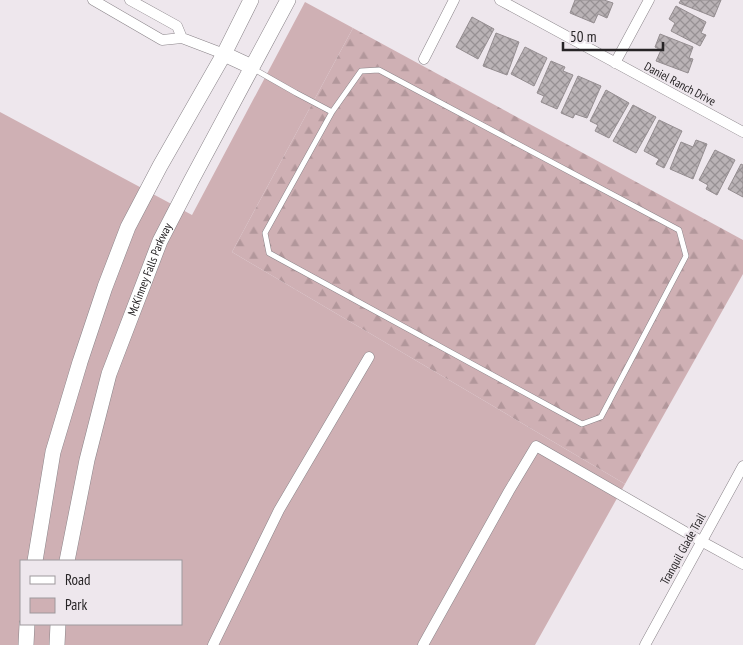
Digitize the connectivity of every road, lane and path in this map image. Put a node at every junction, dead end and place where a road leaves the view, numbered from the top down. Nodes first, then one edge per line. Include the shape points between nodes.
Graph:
1 (93, 0) edge
2 (130, 0) edge
3 (251, 0) edge
4 (288, 0) edge
5 (454, 0) edge
6 (500, 0) edge
7 (649, 0) edge
8 (182, 38) junction
9 (224, 54) junction
10 (424, 59) dead end
11 (615, 63) junction
12 (252, 67) junction
13 (332, 112) junction
14 (743, 132) edge
15 (369, 357) dead end
16 (743, 466) edge
17 (701, 541) junction
18 (35, 560) edge
19 (67, 560) edge
20 (743, 564) edge
21 (27, 625) edge
22 (58, 625) edge
23 (26, 645) edge
24 (57, 645) edge
25 (213, 645) edge
26 (423, 645) edge
27 (645, 645) edge

1 - 8 street via 162,40
2 - 8 street via 177,26
3 - 9 main road
4 - 12 main road, McKinney Falls Parkway
5 - 10 street
6 - 11 street, Daniel Ranch Drive
7 - 11 street
8 - 9 street
9 - 12 main road
9 - 18 main road via 128,227 105,288 53,452
11 - 14 street, Daniel Ranch Drive
12 - 13 lane
12 - 19 main road, McKinney Falls Parkway via 160,241 109,374 87,460
13 - 13 lane via 361,71 379,70 679,230 686,256 601,417 582,424 269,253 265,233
15 - 25 street via 279,510
16 - 17 street, Tranquil Glade Trail
17 - 20 street
17 - 26 street via 536,446
17 - 27 street, Tranquil Glade Trail
21 - 23 main road
22 - 24 main road

